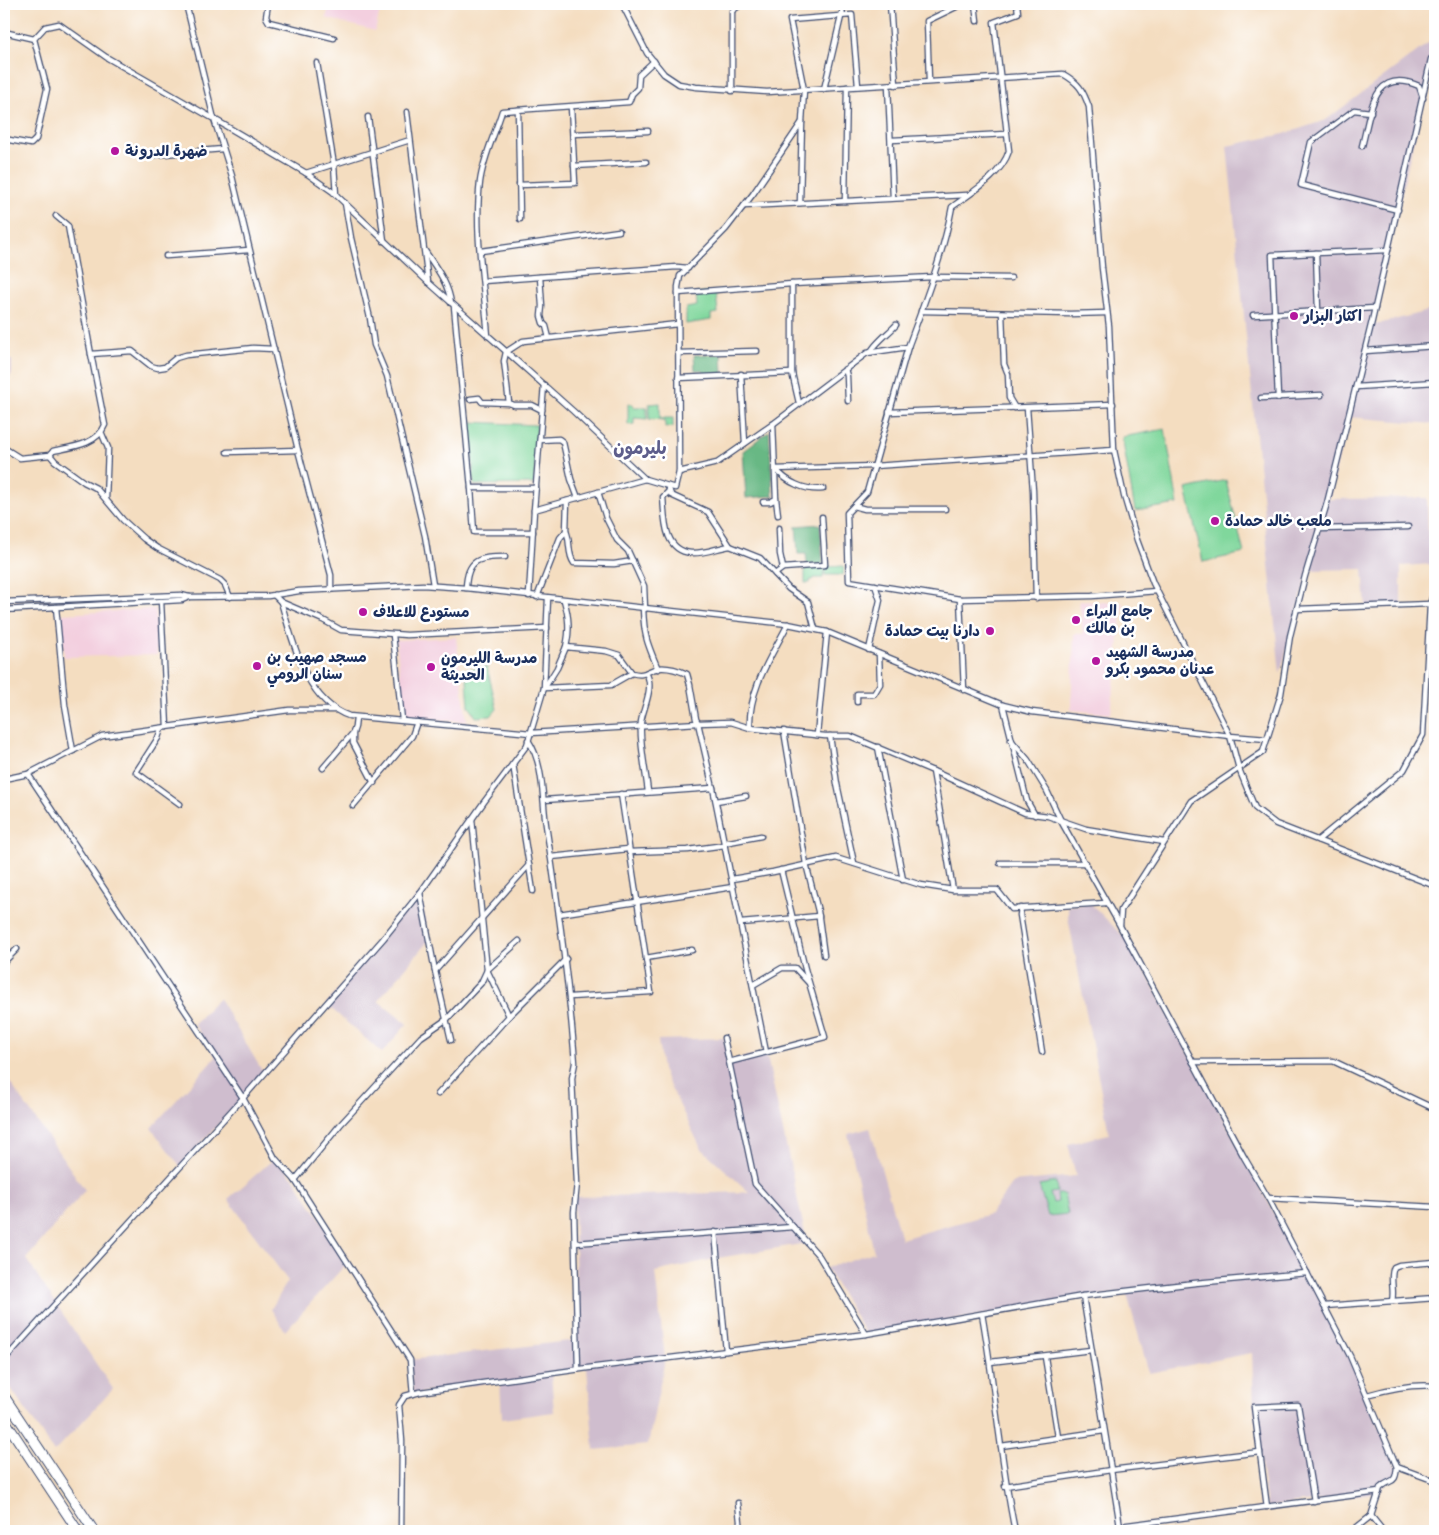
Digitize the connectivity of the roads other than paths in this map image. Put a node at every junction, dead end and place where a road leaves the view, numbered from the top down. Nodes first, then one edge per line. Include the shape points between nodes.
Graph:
1 (186, 4) edge
2 (268, 4) edge
3 (622, 4) edge
4 (742, 4) edge
5 (844, 4) edge
6 (890, 4) edge
7 (955, 4) edge
8 (975, 4) edge
9 (1017, 4) edge
10 (842, 16) junction
11 (977, 21) dead end
12 (4, 32) edge
13 (334, 38) dead end
14 (34, 39) junction
15 (1432, 59) dead end
16 (654, 61) junction
17 (317, 63) dead end
18 (1000, 79) junction
19 (929, 81) junction
20 (888, 85) junction
21 (896, 85) junction
22 (858, 86) junction
23 (847, 88) junction
24 (824, 89) junction
25 (804, 90) junction
26 (732, 91) junction
27 (1423, 100) junction
28 (571, 107) junction
29 (518, 110) junction
30 (406, 112) dead end
31 (1371, 112) junction
32 (368, 118) dead end
33 (214, 119) junction
34 (802, 122) junction
35 (648, 131) dead end
36 (572, 134) junction
37 (1006, 134) junction
38 (4, 139) edge
39 (410, 140) junction
40 (892, 140) junction
41 (1362, 146) dead end
42 (223, 149) junction
43 (372, 152) junction
44 (141, 156) dead end
45 (646, 162) dead end
46 (334, 165) junction
47 (574, 166) junction
48 (306, 173) junction
49 (519, 185) junction
50 (968, 195) junction
51 (336, 196) junction
52 (892, 198) junction
53 (845, 201) junction
54 (345, 203) junction
55 (800, 203) junction
56 (744, 206) junction
57 (1398, 210) junction
58 (56, 216) dead end
59 (520, 219) dead end
60 (619, 231) dead end
61 (384, 241) junction
62 (249, 250) junction
63 (1388, 250) junction
64 (424, 251) junction
65 (481, 251) junction
66 (1316, 253) junction
67 (166, 256) dead end
68 (688, 268) junction
69 (540, 277) junction
70 (933, 277) junction
71 (1011, 278) dead end
72 (484, 281) junction
73 (428, 282) junction
74 (792, 284) junction
75 (678, 293) junction
76 (453, 304) junction
77 (1375, 308) junction
78 (921, 311) junction
79 (1318, 312) junction
80 (1002, 313) junction
81 (1107, 314) junction
82 (1274, 314) junction
83 (1253, 315) dead end
84 (678, 324) junction
85 (896, 325) dead end
86 (488, 336) junction
87 (549, 338) junction
88 (1435, 346) edge
89 (908, 347) junction
90 (274, 348) junction
91 (758, 350) dead end
92 (1365, 351) junction
93 (506, 352) junction
94 (872, 352) junction
95 (678, 353) junction
96 (90, 354) junction
97 (845, 368) junction
98 (792, 373) junction
99 (741, 374) junction
100 (678, 378) junction
101 (1435, 382) edge
102 (544, 385) junction
103 (1356, 387) junction
104 (1321, 395) dead end
105 (1261, 398) dead end
106 (1278, 398) junction
107 (470, 399) dead end
108 (848, 401) dead end
109 (509, 403) junction
110 (798, 403) junction
111 (1112, 404) junction
112 (1016, 408) junction
113 (1028, 408) junction
114 (542, 410) junction
115 (889, 412) junction
116 (773, 424) junction
117 (102, 434) junction
118 (540, 440) junction
119 (745, 443) junction
120 (4, 448) edge
121 (298, 450) junction
122 (1114, 450) junction
123 (227, 452) dead end
124 (50, 455) junction
125 (1030, 456) junction
126 (874, 466) junction
127 (775, 469) junction
128 (678, 472) junction
129 (645, 479) junction
130 (471, 488) junction
131 (536, 488) junction
132 (669, 488) junction
133 (822, 489) dead end
134 (598, 492) junction
135 (578, 498) junction
136 (106, 499) junction
137 (776, 499) junction
138 (567, 501) junction
139 (763, 502) dead end
140 (854, 506) junction
141 (944, 508) dead end
142 (534, 510) junction
143 (778, 515) dead end
144 (822, 517) dead end
145 (1408, 527) dead end
146 (779, 528) dead end
147 (1319, 529) junction
148 (566, 531) junction
149 (533, 532) junction
150 (730, 546) junction
151 (505, 557) dead end
152 (633, 561) junction
153 (783, 568) junction
154 (775, 574) junction
155 (433, 585) junction
156 (875, 585) junction
157 (466, 588) junction
158 (1435, 589) edge
159 (331, 590) junction
160 (1158, 591) junction
161 (274, 595) junction
162 (530, 596) junction
163 (189, 597) junction
164 (230, 597) junction
165 (537, 597) junction
166 (548, 598) junction
167 (1036, 598) junction
168 (960, 599) junction
169 (67, 600) junction
170 (564, 600) junction
171 (161, 601) junction
172 (4, 602) edge
173 (281, 602) junction
174 (1430, 604) junction
175 (67, 606) junction
176 (56, 607) junction
177 (644, 608) junction
178 (1297, 609) junction
179 (4, 610) edge
180 (788, 624) junction
181 (547, 628) junction
182 (815, 629) junction
183 (826, 632) junction
184 (393, 635) junction
185 (566, 647) junction
186 (870, 650) junction
187 (879, 654) junction
188 (658, 669) junction
189 (632, 674) junction
190 (646, 674) junction
191 (544, 688) junction
192 (964, 690) junction
193 (857, 702) dead end
194 (1003, 706) junction
195 (335, 710) junction
196 (356, 718) junction
197 (402, 720) junction
198 (417, 722) junction
199 (698, 722) junction
200 (167, 727) junction
201 (641, 727) junction
202 (750, 728) junction
203 (161, 729) junction
204 (784, 731) junction
205 (353, 732) junction
206 (530, 733) junction
207 (817, 735) junction
208 (830, 736) junction
209 (1230, 736) junction
210 (1267, 739) junction
211 (528, 740) junction
212 (1011, 740) junction
213 (878, 747) junction
214 (73, 751) junction
215 (512, 764) junction
216 (323, 768) dead end
217 (1239, 769) junction
218 (933, 771) junction
219 (28, 774) junction
220 (4, 779) edge
221 (374, 783) junction
222 (713, 788) junction
223 (648, 792) junction
224 (621, 794) junction
225 (746, 796) dead end
226 (544, 800) junction
227 (716, 801) junction
228 (180, 804) dead end
229 (353, 806) dead end
230 (1034, 815) junction
231 (472, 819) junction
232 (1061, 822) junction
233 (761, 836) dead end
234 (1318, 840) junction
235 (1164, 842) junction
236 (725, 844) junction
237 (628, 851) junction
238 (552, 857) junction
239 (854, 863) junction
240 (1000, 863) dead end
241 (1086, 863) junction
242 (806, 864) junction
243 (529, 865) junction
244 (781, 870) junction
245 (732, 878) junction
246 (903, 880) junction
247 (1435, 886) edge
248 (733, 887) junction
249 (953, 890) junction
250 (533, 891) dead end
251 (420, 893) junction
252 (1106, 902) junction
253 (637, 903) junction
254 (1021, 908) junction
255 (560, 914) junction
256 (819, 916) junction
257 (482, 918) junction
258 (792, 919) junction
259 (741, 923) junction
260 (1120, 926) junction
261 (519, 941) dead end
262 (17, 948) dead end
263 (692, 950) dead end
264 (824, 955) dead end
265 (646, 958) junction
266 (566, 959) junction
267 (4, 962) edge
268 (487, 970) junction
269 (435, 971) junction
270 (808, 983) junction
271 (753, 985) junction
272 (570, 997) junction
273 (509, 1016) junction
274 (447, 1019) junction
275 (724, 1038) dead end
276 (451, 1040) dead end
277 (766, 1052) junction
278 (1042, 1052) dead end
279 (728, 1062) junction
280 (1193, 1062) junction
281 (438, 1094) dead end
282 (243, 1098) junction
283 (1435, 1109) edge
284 (295, 1180) junction
285 (1268, 1198) junction
286 (1435, 1207) edge
287 (793, 1227) junction
288 (715, 1232) junction
289 (575, 1243) junction
290 (1435, 1262) edge
291 (1307, 1273) junction
292 (1083, 1296) junction
293 (1435, 1298) edge
294 (1392, 1301) junction
295 (1324, 1306) junction
296 (982, 1314) junction
297 (866, 1334) junction
298 (1092, 1350) junction
299 (726, 1351) junction
300 (1045, 1357) junction
301 (4, 1360) edge
302 (990, 1362) junction
303 (578, 1369) junction
304 (1435, 1386) edge
305 (412, 1394) junction
306 (1367, 1395) junction
307 (4, 1396) edge
308 (4, 1419) edge
309 (1104, 1431) junction
310 (1058, 1437) junction
311 (1001, 1446) junction
312 (1260, 1452) junction
313 (1397, 1467) junction
314 (1111, 1470) junction
315 (1435, 1481) edge
316 (1006, 1486) junction
317 (1379, 1492) junction
318 (1314, 1500) junction
319 (738, 1504) dead end
320 (1267, 1506) junction
321 (1371, 1516) junction
322 (78, 1531) edge
323 (94, 1531) edge
324 (401, 1531) edge
325 (741, 1531) edge
326 (1015, 1531) edge
327 (1352, 1531) edge
328 (1383, 1531) edge

1 - 33 street
2 - 13 street via 266,17 269,22
3 - 16 street
4 - 26 street via 732,11
5 - 10 street
6 - 21 street
7 - 19 street via 956,7 927,21
8 - 11 street
9 - 18 street via 1018,13 994,22
10 - 22 street via 852,16
10 - 24 street
10 - 25 street via 790,20
12 - 14 street
14 - 33 street via 44,27 59,24 106,57
14 - 38 street via 47,89 36,139 26,144
15 - 27 street
16 - 26 street via 664,74 679,84
16 - 28 street via 639,75 638,88 629,102
17 - 46 street
18 - 19 street
18 - 37 street
18 - 81 street via 1063,74 1074,80 1083,91 1090,107
19 - 21 street
20 - 21 street
20 - 22 street
20 - 40 street
22 - 23 street
23 - 24 street
23 - 53 street
24 - 25 street
25 - 26 street
25 - 34 street
27 - 31 street via 1418,86 1406,81 1389,82 1379,89
27 - 57 street
28 - 29 street
28 - 36 street
29 - 49 street
29 - 65 street via 502,112 480,181
30 - 39 street
31 - 41 street
31 - 57 street via 1354,110 1311,142 1301,185
32 - 43 street
33 - 42 street
33 - 48 street
34 - 55 street
34 - 56 street
35 - 36 street
36 - 47 street
37 - 40 street
37 - 50 street via 1009,151 1006,161
39 - 43 street
39 - 64 street
40 - 52 street
42 - 44 street
42 - 62 street
43 - 46 street
43 - 61 street
45 - 47 street
46 - 48 street
46 - 51 street
47 - 49 street via 576,183
48 - 51 street
49 - 59 street
50 - 52 street
50 - 70 street via 952,207
51 - 54 street
52 - 53 street
53 - 55 street
54 - 61 street
54 - 155 street via 374,346 387,376 425,536
55 - 56 street
56 - 68 street
57 - 63 street
58 - 96 street via 68,226
60 - 65 street
61 - 73 street
62 - 67 street
62 - 90 street
63 - 66 street
63 - 77 street
64 - 73 street
64 - 76 street via 446,284
65 - 72 street
66 - 79 street
66 - 82 street via 1272,255
68 - 69 street
68 - 75 street via 680,276
69 - 72 street
69 - 87 street via 541,316
70 - 71 street
70 - 74 street
70 - 78 street
72 - 86 street
73 - 76 street
74 - 75 street
74 - 98 street
75 - 84 street
76 - 86 street
76 - 130 street
77 - 79 street
77 - 92 street
78 - 80 street
78 - 89 street
79 - 82 street
80 - 81 street
80 - 112 street via 1009,398
81 - 111 street
82 - 83 street
82 - 106 street
84 - 87 street
84 - 95 street
85 - 94 street via 873,346
86 - 93 street
87 - 93 street via 522,341
88 - 92 street
89 - 94 street
89 - 115 street
90 - 96 street via 186,355 158,368 132,351
90 - 121 street
91 - 95 street
92 - 103 street
93 - 102 street
93 - 109 street via 504,361
94 - 97 street
95 - 100 street
96 - 117 street via 106,424
97 - 108 street
97 - 110 street
98 - 99 street
98 - 110 street
99 - 100 street
99 - 119 street
100 - 128 street
101 - 103 street
102 - 114 street
102 - 129 street
103 - 147 street
104 - 106 street
105 - 106 street
107 - 109 street
109 - 114 street
110 - 116 street
111 - 113 street
111 - 122 street
112 - 113 street
112 - 115 street
113 - 125 street
114 - 118 street
115 - 126 street
116 - 119 street
116 - 127 street
117 - 124 street via 87,443 53,451
117 - 136 street via 108,448
118 - 131 street
118 - 135 street via 559,439 562,442
119 - 128 street via 717,463
120 - 124 street via 20,458
121 - 123 street
121 - 159 street via 331,574
122 - 125 street
122 - 160 street via 1137,540
124 - 136 street
125 - 126 street
125 - 167 street
126 - 127 street
126 - 140 street via 867,492
127 - 133 street via 800,486
127 - 137 street
128 - 132 street via 676,488
129 - 132 street
129 - 134 street
130 - 131 street
130 - 149 street via 474,532
131 - 142 street
132 - 150 street via 671,495 708,512
132 - 150 street via 663,497 666,530 672,545 691,553
134 - 135 street
134 - 152 street via 617,540
135 - 138 street
136 - 164 street via 144,539 220,580
137 - 139 street
137 - 143 street
138 - 142 street
138 - 148 street
140 - 141 street via 865,509
140 - 156 street via 847,513 849,581
142 - 149 street
144 - 153 street via 825,565
145 - 147 street
146 - 153 street
147 - 178 street
148 - 152 street via 574,563
148 - 165 street via 560,538
149 - 162 street
150 - 154 street via 760,558
151 - 157 street via 481,559 470,566
152 - 177 street via 644,586
153 - 154 street
154 - 182 street via 788,589 808,602
155 - 157 street
155 - 159 street
156 - 168 street
156 - 186 street via 880,600
157 - 162 street
158 - 174 street
159 - 161 street
160 - 167 street
160 - 209 street
161 - 164 street
161 - 173 street
162 - 165 street
163 - 164 street
163 - 169 street
163 - 171 street
165 - 166 street
166 - 170 street
166 - 181 street
167 - 168 street
168 - 192 street
169 - 172 street
169 - 175 street
170 - 177 street
170 - 185 street via 570,632
171 - 175 street
171 - 200 street
173 - 184 street via 341,630
173 - 195 street via 299,661 318,694
174 - 178 street
174 - 234 street via 1423,735 1404,770
175 - 176 street
176 - 179 street
176 - 214 street via 64,706
177 - 180 street
177 - 188 street via 645,638
178 - 210 street via 1281,694
180 - 182 street
180 - 202 street via 757,684 749,716
181 - 184 street
181 - 191 street
182 - 183 street
183 - 186 street
183 - 207 street
184 - 197 street
185 - 189 street via 606,650 618,655
185 - 191 street via 558,668
186 - 187 street
187 - 192 street
187 - 193 street via 880,684 874,694 857,694
188 - 190 street
188 - 199 street via 687,674
189 - 190 street
189 - 191 street via 611,685
190 - 201 street via 649,678 648,694
191 - 206 street
192 - 194 street
194 - 209 street
194 - 212 street
195 - 196 street
195 - 200 street via 289,710
196 - 197 street
196 - 205 street
197 - 198 street
198 - 206 street
198 - 221 street via 412,736
199 - 201 street
199 - 202 street via 731,722
199 - 222 street
200 - 203 street
201 - 206 street
201 - 223 street
202 - 204 street
203 - 214 street via 102,736
203 - 228 street via 136,772
204 - 207 street
204 - 242 street
205 - 216 street
205 - 221 street via 353,743
206 - 211 street
207 - 208 street
208 - 213 street via 850,736
208 - 239 street
209 - 210 street
209 - 217 street
210 - 217 street via 1263,752
211 - 215 street
211 - 226 street via 535,750
212 - 230 street via 1027,801
212 - 232 street via 1047,791
213 - 218 street
213 - 246 street
214 - 219 street
215 - 231 street
215 - 243 street
217 - 234 street via 1255,808 1276,824
217 - 235 street via 1191,801
218 - 230 street via 1025,814
218 - 249 street
219 - 220 street
219 - 282 street
221 - 229 street
222 - 223 street
222 - 227 street
223 - 224 street
224 - 226 street
224 - 237 street
225 - 227 street
226 - 238 street
227 - 236 street
230 - 232 street via 1048,816
231 - 251 street
231 - 257 street
232 - 235 street
232 - 241 street
233 - 236 street
234 - 247 street
235 - 260 street via 1121,910
236 - 237 street via 688,850
236 - 245 street
237 - 238 street
237 - 253 street
238 - 255 street
239 - 242 street via 836,858
239 - 246 street
240 - 241 street
241 - 252 street
242 - 244 street
242 - 256 street
243 - 250 street
243 - 257 street
244 - 245 street
244 - 258 street
245 - 248 street
246 - 249 street
248 - 253 street
248 - 259 street
249 - 254 street via 997,890 1012,909
251 - 269 street
251 - 282 street
252 - 254 street
252 - 260 street
253 - 255 street
253 - 265 street
254 - 278 street
255 - 266 street
256 - 258 street
256 - 264 street
257 - 268 street
257 - 269 street
258 - 259 street
258 - 270 street
259 - 271 street
260 - 280 street
261 - 268 street
262 - 267 street
263 - 265 street
265 - 272 street via 651,992
266 - 272 street
266 - 273 street
268 - 273 street
268 - 274 street via 481,983
269 - 274 street
270 - 271 street via 795,968 782,968
270 - 277 street via 825,1037
271 - 277 street
272 - 289 street via 575,1063 572,1078 577,1183
273 - 281 street
274 - 276 street
274 - 284 street via 421,1037 340,1125
275 - 279 street
277 - 279 street
279 - 287 street via 754,1184
280 - 283 street via 1333,1060
280 - 285 street
282 - 284 street via 275,1158
282 - 301 street
284 - 305 street via 410,1360
285 - 286 street
285 - 291 street
287 - 288 street
287 - 297 street via 819,1256
288 - 289 street
288 - 299 street
289 - 303 street
290 - 294 street via 1394,1267
291 - 292 street
291 - 295 street
292 - 296 street
292 - 298 street
293 - 294 street
294 - 295 street
295 - 306 street
296 - 297 street
296 - 302 street
297 - 299 street
298 - 300 street
298 - 309 street
299 - 303 street
300 - 302 street
300 - 310 street
302 - 311 street
303 - 305 street
304 - 306 street via 1384,1390
305 - 324 street via 405,1396 398,1416 402,1441
306 - 313 street
307 - 323 highway
308 - 322 highway
309 - 310 street
309 - 314 street
310 - 311 street
311 - 316 street
312 - 314 street
312 - 318 street via 1254,1406 1298,1405
312 - 320 street
313 - 315 street
313 - 317 street via 1397,1477
314 - 316 street
314 - 320 street via 1120,1526
316 - 326 street
317 - 318 street
317 - 321 street
318 - 320 street
319 - 325 street
321 - 327 street
321 - 328 street

